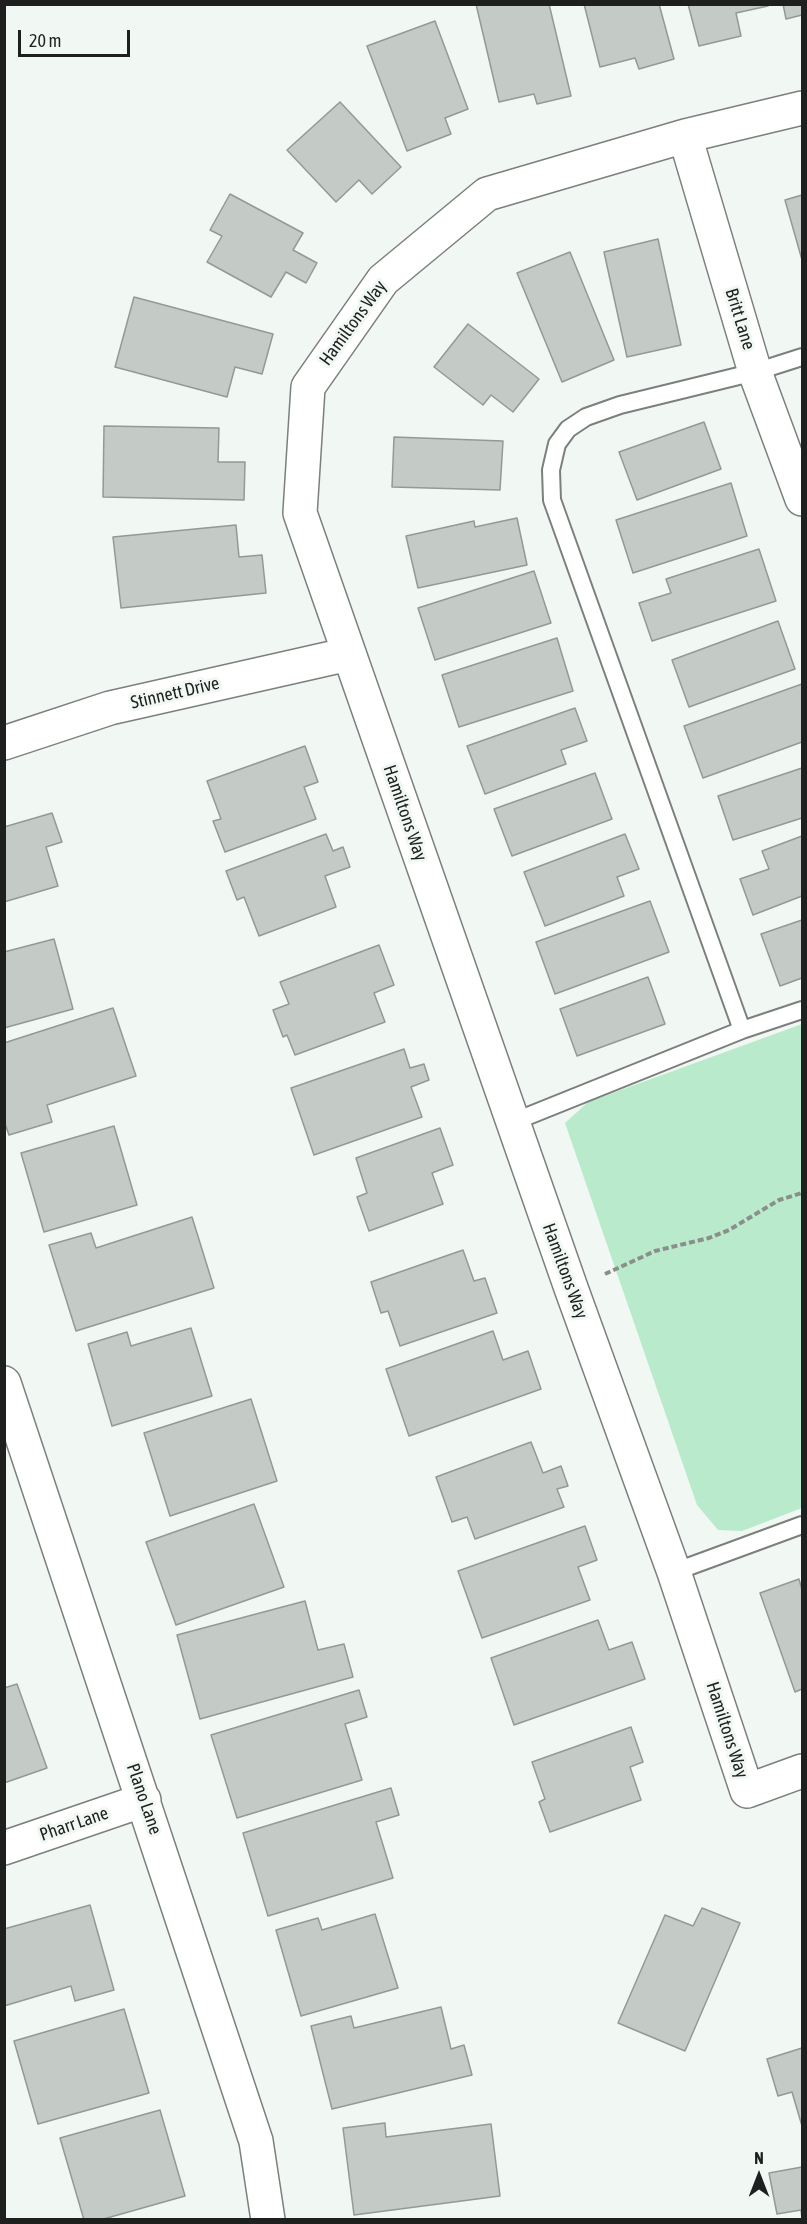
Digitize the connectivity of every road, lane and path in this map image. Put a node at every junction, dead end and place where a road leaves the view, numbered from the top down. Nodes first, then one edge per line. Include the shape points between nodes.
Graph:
1 (802, 108) edge
2 (685, 136) junction
3 (802, 357) edge
4 (755, 372) junction
5 (802, 499) edge
6 (349, 654) junction
7 (4, 743) edge
8 (802, 1010) edge
9 (742, 1030) junction
10 (513, 1122) junction
11 (802, 1193) edge
12 (571, 1288) junction
13 (4, 1383) edge
14 (802, 1525) edge
15 (674, 1572) junction
16 (802, 1771) edge
17 (144, 1800) junction
18 (4, 1848) edge
19 (268, 2220) edge

1 - 2 street, Hamiltons Way
2 - 4 street, Britt Lane
2 - 6 street, Hamiltons Way via 487,194 382,280 308,387 300,513
3 - 4 lane
4 - 5 street, Britt Lane
4 - 9 lane via 586,417 568,429 557,444 551,470 552,500
6 - 7 street, Stinnett Drive via 110,708
6 - 10 street, Hamiltons Way
8 - 9 lane
9 - 10 lane
10 - 12 street, Hamiltons Way
11 - 12 path via 779,1200 710,1238 656,1251
12 - 15 street, Hamiltons Way
13 - 17 street, Plano Lane
14 - 15 lane
15 - 16 street, Hamiltons Way via 747,1791
17 - 18 street, Pharr Lane
17 - 19 street, Plano Lane via 256,2141

